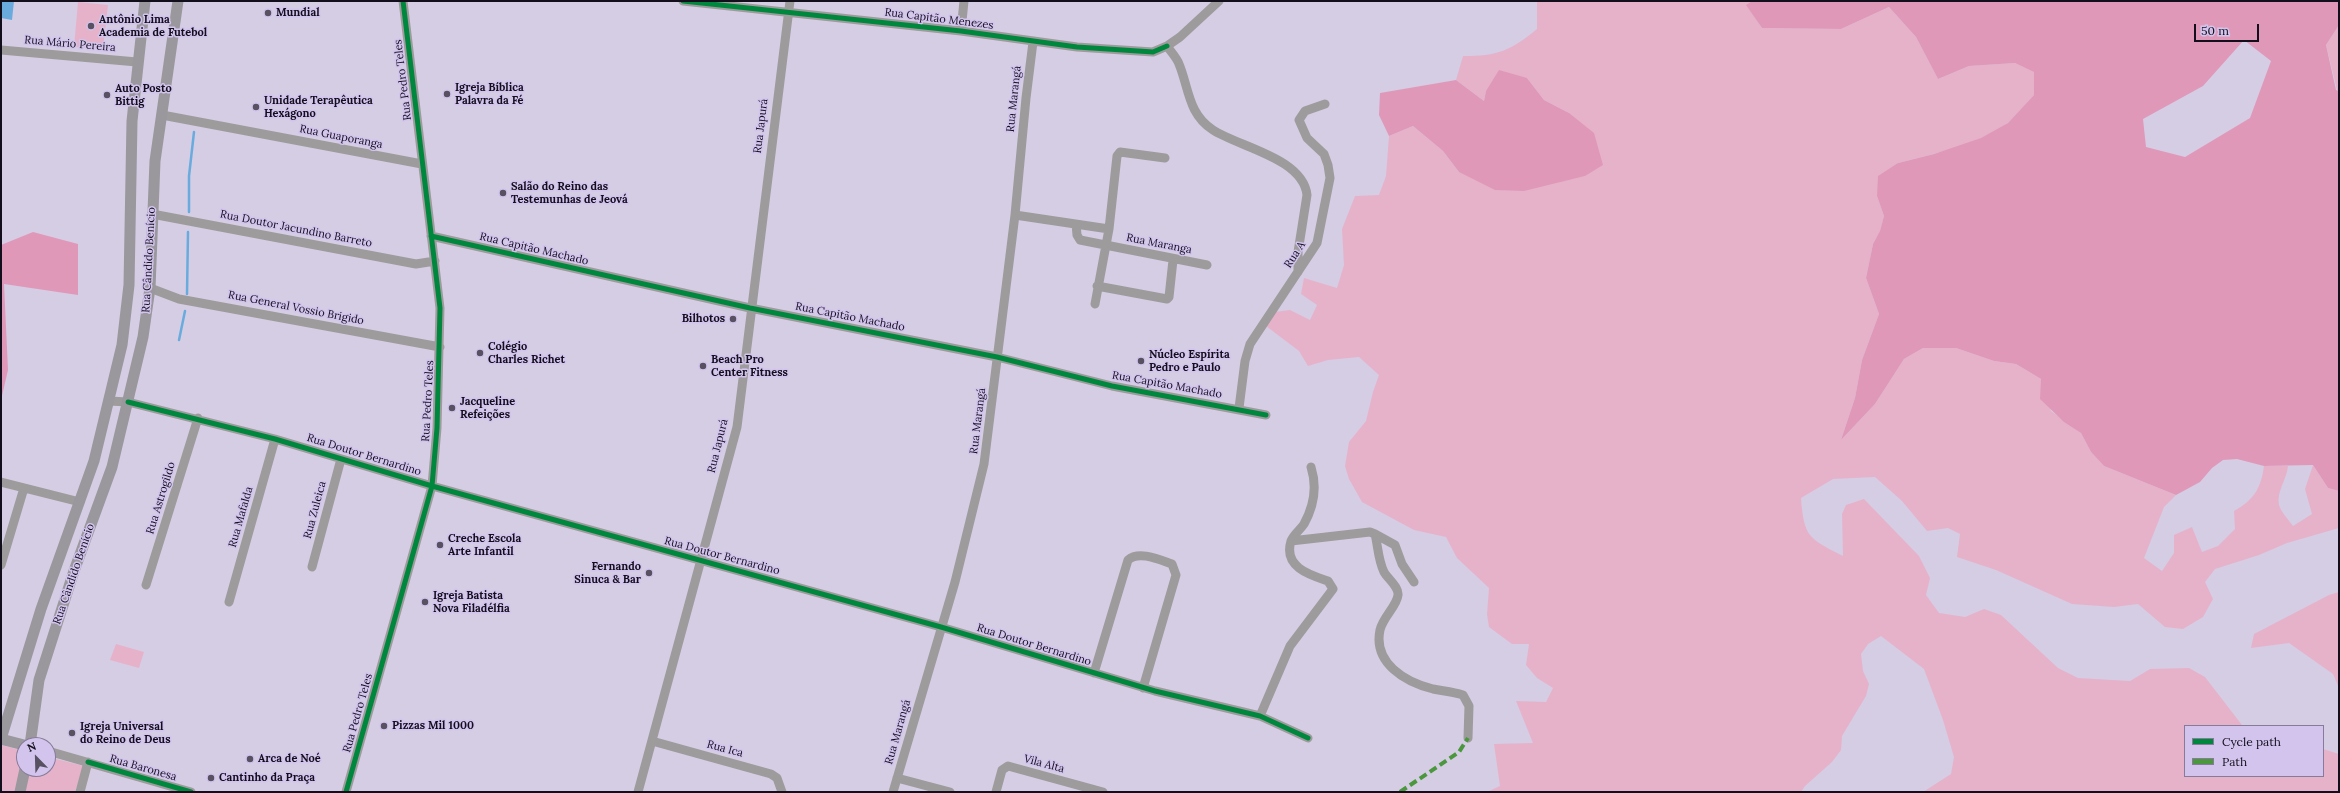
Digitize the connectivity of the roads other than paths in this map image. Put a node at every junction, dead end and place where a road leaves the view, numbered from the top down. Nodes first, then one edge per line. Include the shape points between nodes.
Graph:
1 (145, 1) edge
2 (178, 1) edge
3 (403, 1) edge
4 (683, 1) edge
5 (790, 1) edge
6 (964, 1) edge
7 (1219, 1) edge
8 (789, 12) junction
9 (961, 31) junction
10 (1033, 42) junction
11 (1167, 46) junction
12 (1, 50) edge
13 (138, 62) junction
14 (1325, 104) dead end
15 (162, 115) junction
16 (1166, 158) dead end
17 (422, 164) junction
18 (152, 214) junction
19 (1015, 215) junction
20 (1076, 224) junction
21 (1109, 230) junction
22 (431, 236) junction
23 (1106, 245) junction
24 (1173, 260) junction
25 (435, 262) junction
26 (1207, 265) dead end
27 (1298, 272) junction
28 (1097, 286) junction
29 (150, 288) junction
30 (1095, 304) dead end
31 (750, 308) junction
32 (440, 347) junction
33 (997, 356) junction
34 (109, 401) junction
35 (128, 402) junction
36 (1238, 408) junction
37 (1266, 415) dead end
38 (198, 418) junction
39 (276, 439) junction
40 (341, 459) junction
41 (1311, 467) dead end
42 (1, 482) edge
43 (432, 486) junction
44 (24, 488) junction
45 (80, 502) junction
46 (1375, 534) junction
47 (1291, 541) junction
48 (3, 551) edge
49 (699, 560) junction
50 (1, 565) edge
51 (312, 566) dead end
52 (1414, 582) dead end
53 (146, 585) dead end
54 (229, 602) dead end
55 (941, 627) junction
56 (1094, 673) junction
57 (1143, 688) junction
58 (1260, 716) junction
59 (31, 737) edge
60 (1308, 738) dead end
61 (1468, 738) dead end
62 (1, 739) edge
63 (652, 741) junction
64 (16, 743) edge
65 (56, 754) edge
66 (88, 762) junction
67 (23, 777) edge
68 (897, 778) junction
69 (20, 792) edge
70 (80, 792) edge
71 (191, 792) edge
72 (346, 792) edge
73 (638, 792) edge
74 (782, 792) edge
75 (893, 792) edge
76 (950, 792) edge
77 (996, 792) edge
78 (1103, 792) edge

1 - 13 main road, Rua Cândido Benício
2 - 15 main road, Rua Cândido Benício
3 - 17 street, Rua Pedro Teles
4 - 8 street, Rua Capitão Menezes
5 - 8 street, Rua Japurá
6 - 9 street
7 - 11 street
8 - 9 street, Rua Capitão Menezes
8 - 31 street, Rua Japurá
9 - 10 street, Rua Capitão Menezes
10 - 11 street, Rua Capitão Menezes via 1153,52
10 - 19 street, Rua Marangá
11 - 27 street via 1179,63 1191,104 1212,130 1262,152 1301,177 1307,195 1298,252
12 - 13 street, Rua Mário Pereira
13 - 34 main road, Rua Cândido Benício via 132,121 127,319
14 - 27 street, Rua A via 1305,111 1299,120 1307,138 1324,154 1330,178 1317,244
15 - 17 street, Rua Guaporanga
15 - 18 main road, Rua Cândido Benício via 155,161
16 - 21 street via 1119,153
17 - 22 street, Rua Pedro Teles
18 - 25 street, Rua Doutor Jacundino Barreto via 416,264
18 - 29 main road, Rua Cândido Benício
19 - 20 street
19 - 33 street, Rua Marangá
20 - 21 street
20 - 23 street, Rua Maranga via 1080,240
21 - 23 street
22 - 25 street, Rua Pedro Teles
22 - 31 street, Rua Capitão Machado
23 - 24 street, Rua Maranga
23 - 28 street
24 - 26 street, Rua Maranga
24 - 28 street via 1167,299
25 - 32 street, Rua Pedro Teles via 440,308
27 - 36 street, Rua A via 1250,344
28 - 30 street
29 - 32 street, Rua General Vossio Brigido via 179,299
29 - 35 main road, Rua Cândido Benício via 144,337
31 - 33 street, Rua Capitão Machado
31 - 49 street, Rua Japurá via 737,427
32 - 43 street, Rua Pedro Teles
33 - 36 street, Rua Capitão Machado via 1112,386
33 - 55 street, Rua Marangá via 984,464
34 - 35 street, Rua Doutor Bernardino
34 - 45 main road, Rua Cândido Benício via 94,461
35 - 38 street, Rua Doutor Bernardino
35 - 59 main road, Rua Cândido Benício via 112,467 39,680
36 - 37 street, Rua Capitão Machado
38 - 39 street, Rua Doutor Bernardino
38 - 53 street, Rua Astrogildo
39 - 40 street, Rua Doutor Bernardino
39 - 54 street, Rua Mafalda
40 - 43 street, Rua Doutor Bernardino
40 - 51 street, Rua Zuleica
41 - 47 street via 1315,488 1313,500 1304,523
42 - 44 street
43 - 49 street, Rua Doutor Bernardino
43 - 72 street, Rua Pedro Teles
44 - 45 street
44 - 48 street
45 - 62 main road, Rua Cândido Benício via 41,609
46 - 47 street via 1370,532
46 - 52 street via 1395,545 1402,564
46 - 61 street via 1383,570 1398,596 1384,618 1380,630 1382,655 1389,668 1409,680 1432,689 1463,695 1469,706
47 - 58 street via 1294,564 1306,574 1328,581 1333,589 1290,646
48 - 50 street
49 - 55 street, Rua Doutor Bernardino
49 - 63 street, Rua Japurá
55 - 56 street, Rua Doutor Bernardino
55 - 68 street, Rua Marangá
56 - 57 street, Rua Doutor Bernardino
56 - 57 street via 1128,560 1138,555 1157,559 1172,564 1176,575
57 - 58 street, Rua Doutor Bernardino
58 - 60 street, Rua Doutor Bernardino
62 - 64 main road
63 - 73 street, Rua Japurá
63 - 74 street, Rua Ica via 771,774 777,778
65 - 66 street, Rua Baronesa
66 - 70 street
66 - 71 street, Rua Baronesa
67 - 69 main road
68 - 75 street, Rua Marangá
68 - 76 street
77 - 78 street, Vila Alta via 1002,770 1008,766

